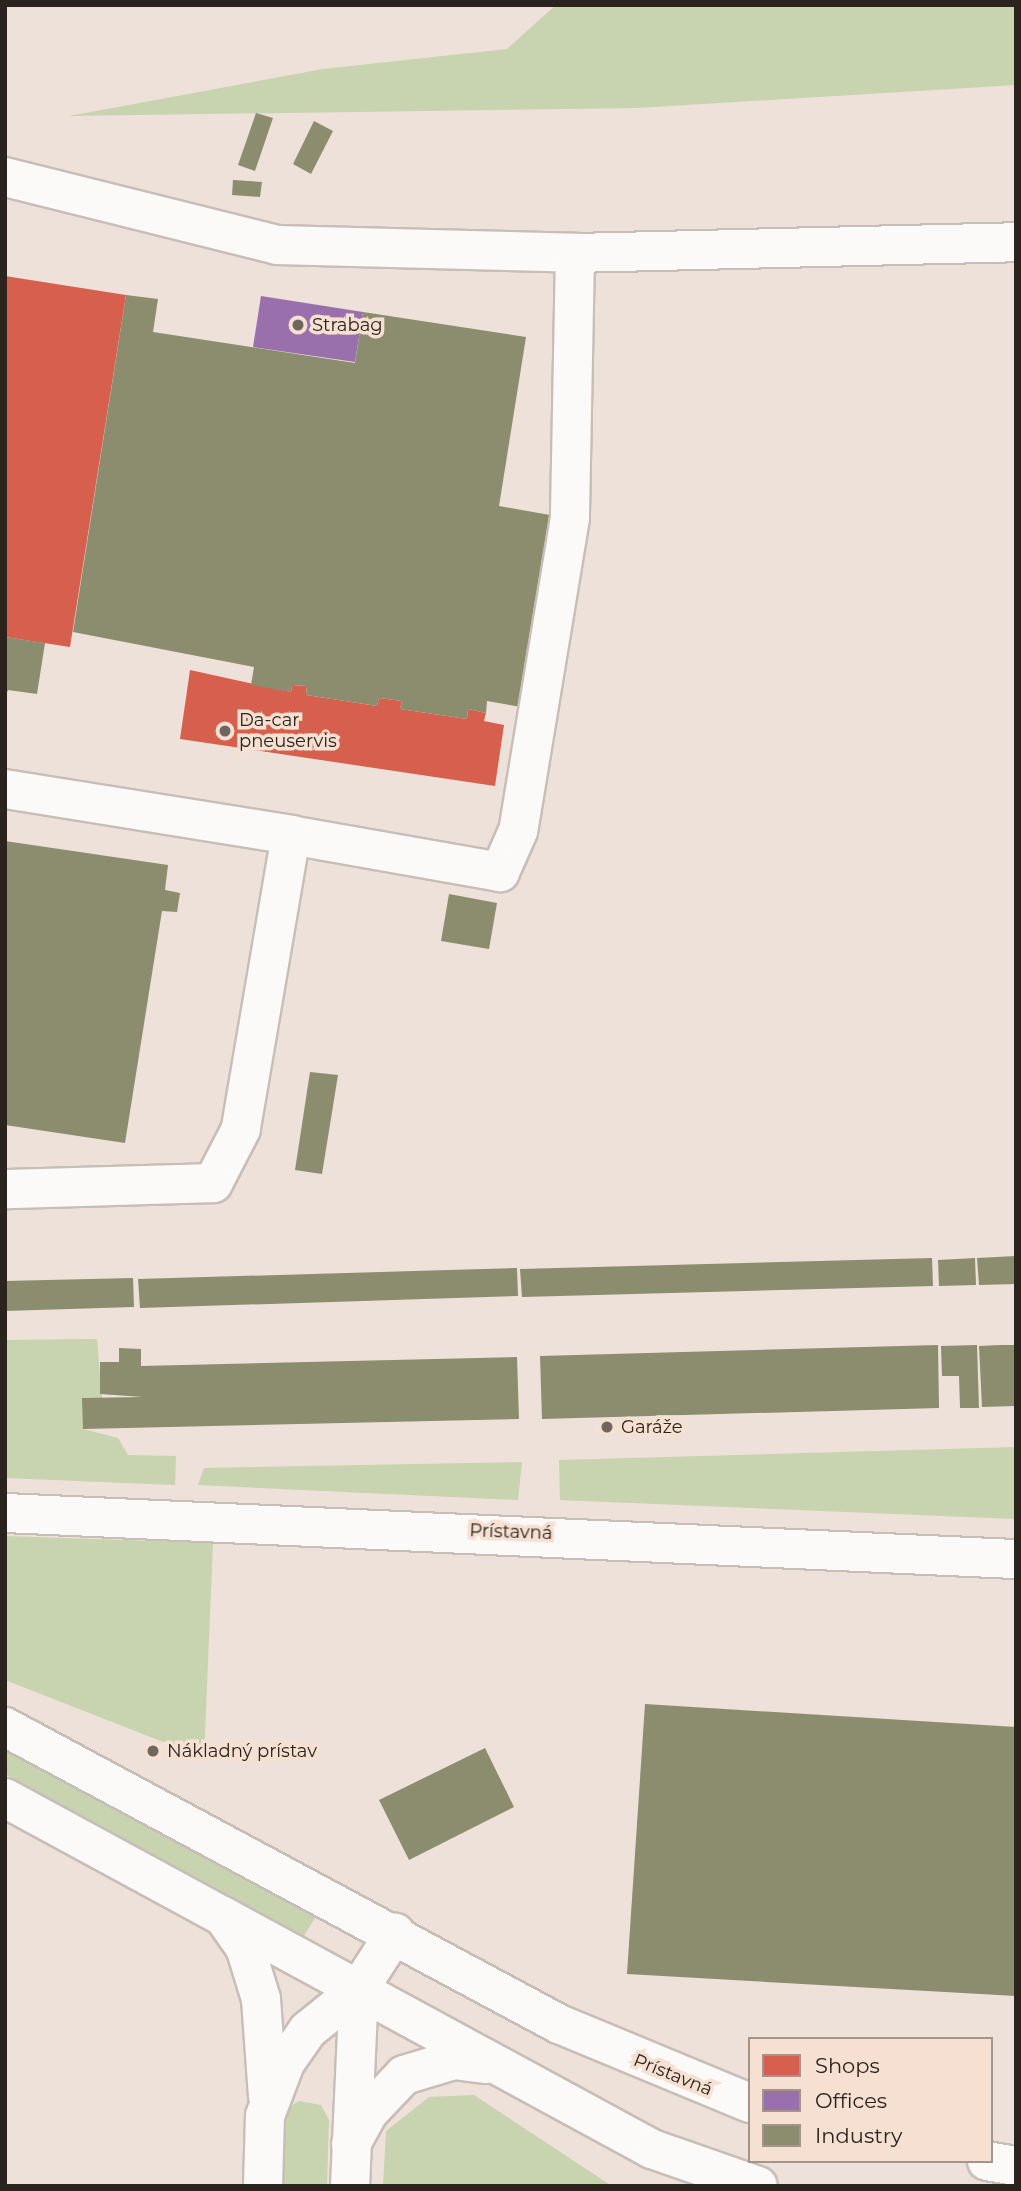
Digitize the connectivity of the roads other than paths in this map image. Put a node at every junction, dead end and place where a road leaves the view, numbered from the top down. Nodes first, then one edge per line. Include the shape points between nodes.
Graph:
1 (5, 177) edge
2 (1016, 242) edge
3 (575, 253) junction
4 (5, 789) edge
5 (291, 835) junction
6 (5, 1189) edge
7 (5, 1513) edge
8 (1016, 1559) edge
9 (5, 1727) edge
10 (5, 1798) edge
11 (222, 1914) junction
12 (395, 1933) junction
13 (359, 1989) junction
14 (489, 2064) junction
15 (268, 2096) junction
16 (748, 2102) edge
17 (351, 2144) junction
18 (993, 2162) edge
19 (1016, 2166) edge
20 (263, 2186) edge
21 (350, 2186) edge
22 (758, 2186) edge

1 - 3 main road via 277,245
2 - 3 main road
3 - 5 main road via 570,518 518,831 500,872
4 - 5 main road
5 - 6 main road via 241,1129 213,1183
7 - 8 main road, Prístavná
9 - 12 main road, Prístavná
10 - 11 main road
11 - 13 main road
11 - 15 main road via 245,1947 261,1999
12 - 13 main road
12 - 16 main road, Prístavná via 625,2055
13 - 14 main road
13 - 15 main road via 308,2030
13 - 17 main road
14 - 17 main road via 454,2060 404,2075 368,2113
14 - 22 main road via 652,2149
15 - 20 main road
17 - 21 main road
18 - 19 main road

